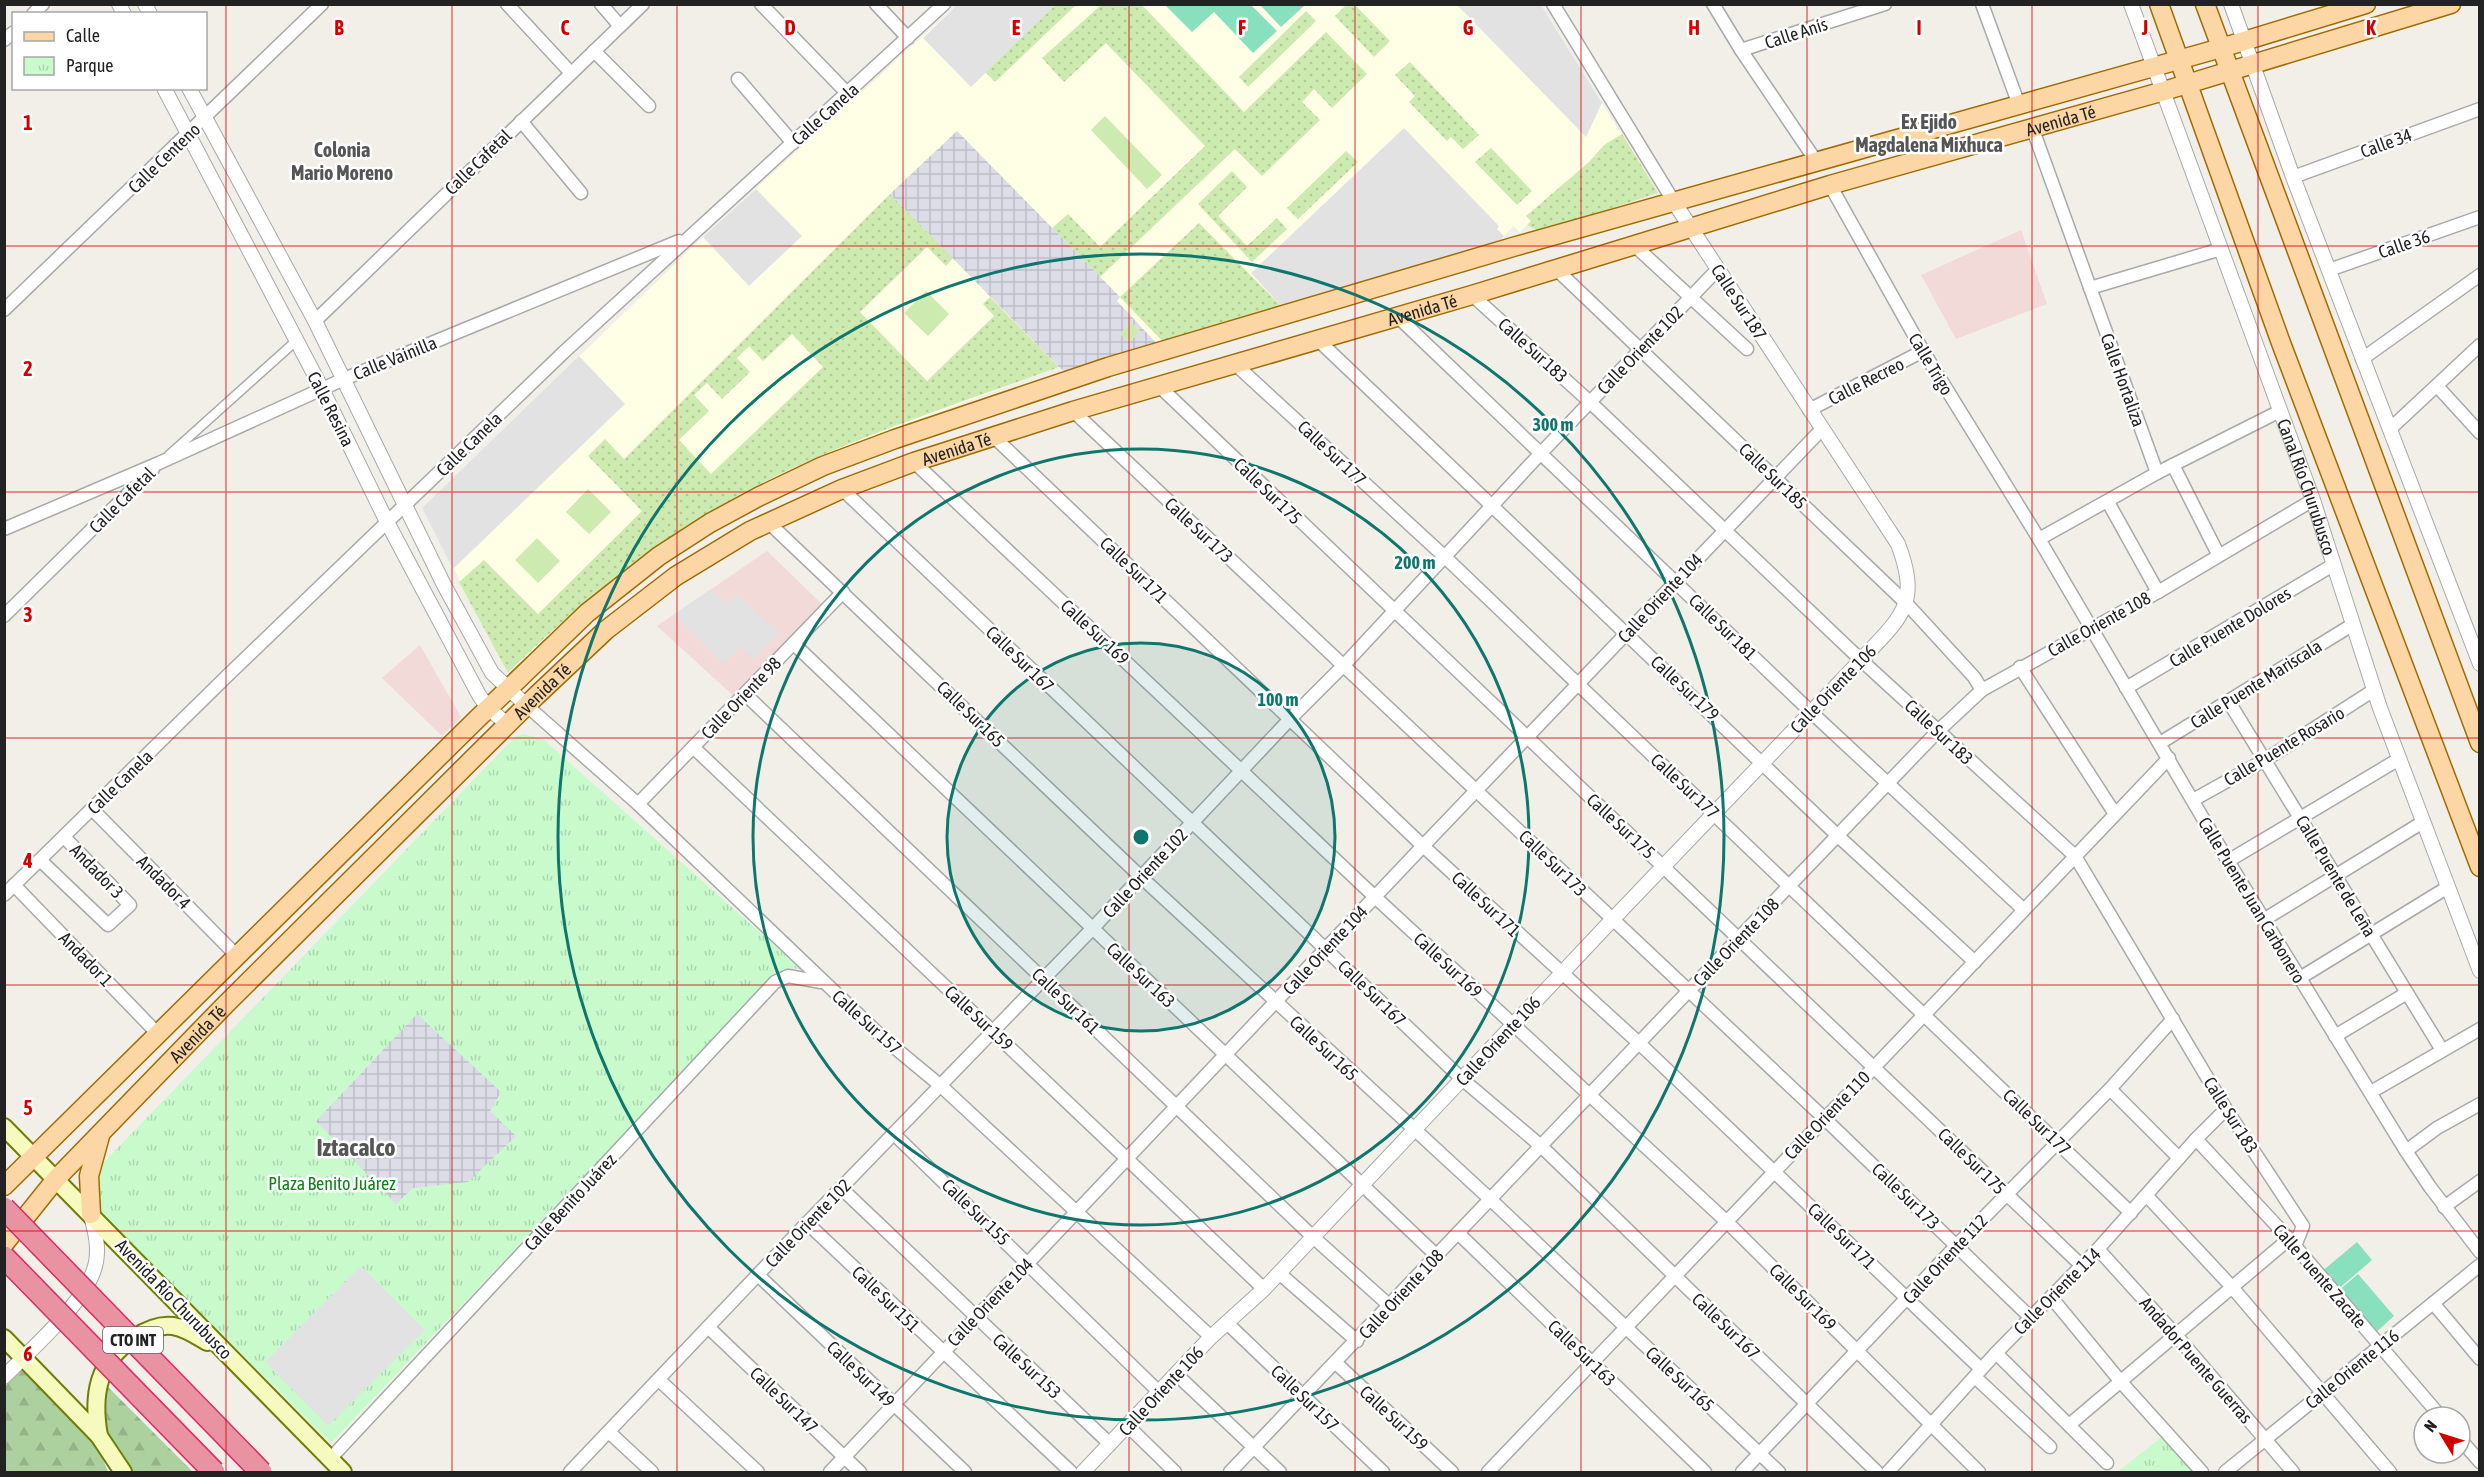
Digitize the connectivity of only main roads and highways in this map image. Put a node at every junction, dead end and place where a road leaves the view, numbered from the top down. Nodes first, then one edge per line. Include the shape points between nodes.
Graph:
1 (2159, 4) edge
2 (2205, 4) edge
3 (2366, 4) edge
4 (2451, 4) edge
5 (2221, 48) junction
6 (2180, 60) junction
7 (2229, 72) junction
8 (2187, 83) junction
9 (2480, 743) edge
10 (2480, 867) edge
11 (4, 1127) edge
12 (100, 1134) junction
13 (33, 1156) junction
14 (56, 1179) junction
15 (4, 1186) edge
16 (4, 1208) edge
17 (91, 1214) junction
18 (4, 1244) edge
19 (4, 1257) edge
20 (4, 1338) edge
21 (222, 1349) junction
22 (99, 1436) junction
23 (123, 1473) edge
24 (214, 1473) edge
25 (261, 1473) edge
26 (343, 1473) edge

1 - 6 main road, Canal Río Churubusco
2 - 5 main road
3 - 5 main road, Avenida Té
4 - 7 main road, Avenida Té
5 - 6 main road, Avenida Té
5 - 7 main road
6 - 8 main road, Canal Río Churubusco
6 - 13 main road, Avenida Té via 1513,247 1108,367 823,466 710,523 658,556 587,613
7 - 8 main road, Avenida Té
7 - 9 main road
8 - 10 main road, Canal Río Churubusco
8 - 12 main road, Avenida Té via 1073,411 914,462 768,522 676,576 606,630 241,988
11 - 13 main road, Avenida Río Churubusco / CTO INT
12 - 14 main road, Avenida Té
12 - 17 main road via 89,1176
13 - 14 main road, Avenida Río Churubusco / CTO INT
13 - 15 main road, Avenida Té
14 - 17 main road, Avenida Río Churubusco / CTO INT
14 - 18 main road, Avenida Té
16 - 25 highway, CTO INT, bridge
17 - 21 main road, Avenida Río Churubusco / CTO INT
19 - 24 highway, CTO INT, bridge
20 - 22 main road
21 - 22 main road via 174,1326 151,1329 129,1341 112,1356 98,1382
21 - 26 main road, Avenida Río Churubusco / CTO INT
22 - 23 main road

